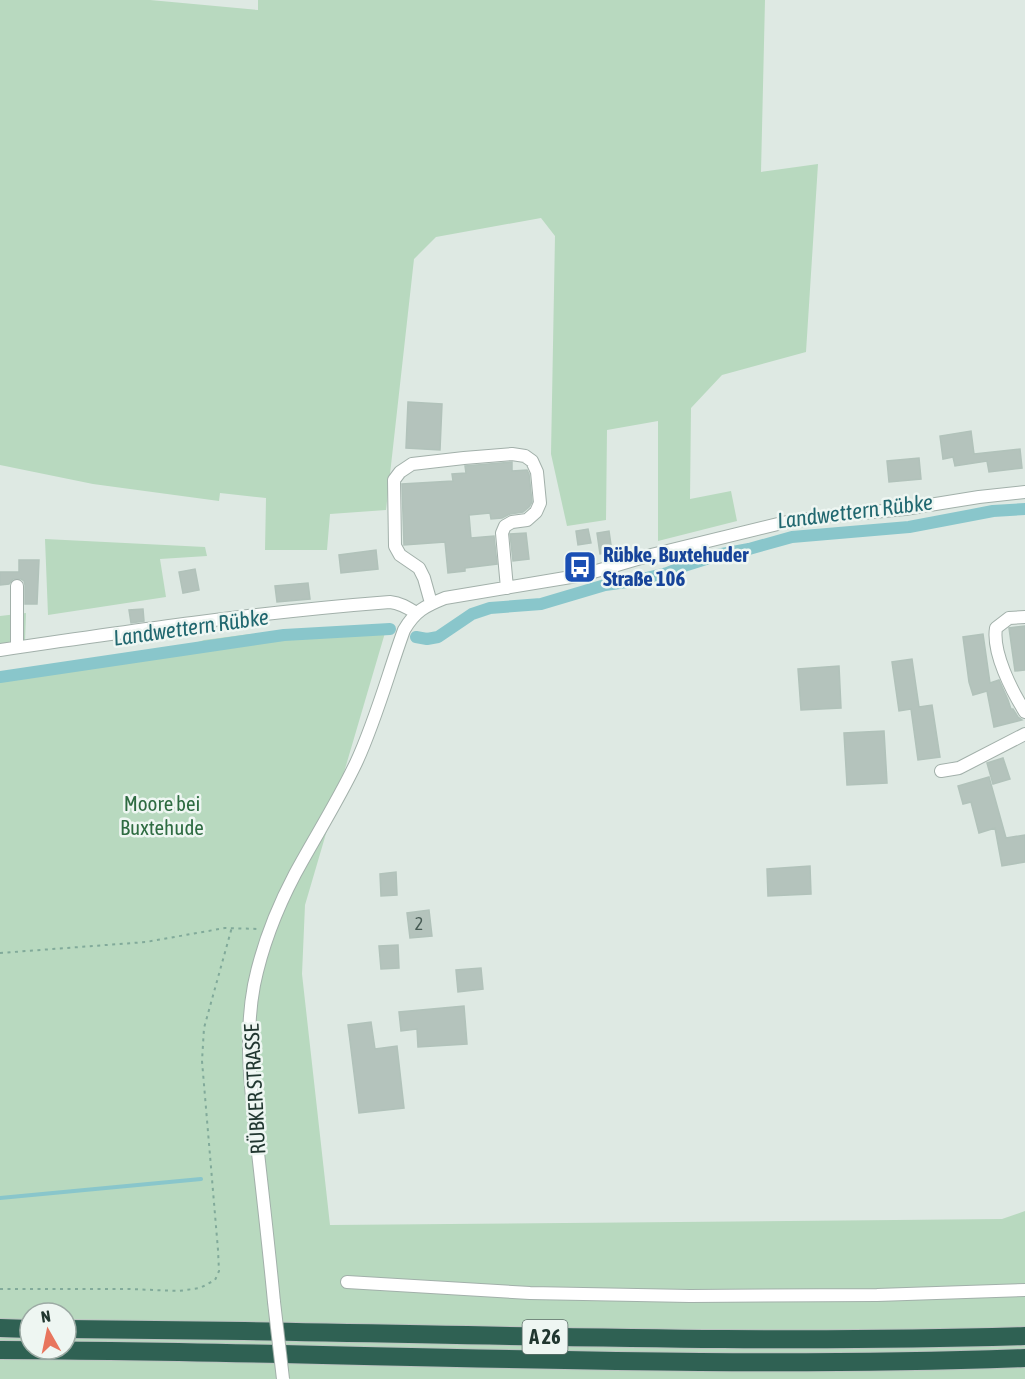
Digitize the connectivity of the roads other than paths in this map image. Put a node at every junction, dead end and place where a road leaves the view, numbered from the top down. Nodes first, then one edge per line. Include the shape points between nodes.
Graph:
1 (1025, 492) edge
2 (17, 586) dead end
3 (507, 588) junction
4 (431, 603) junction
5 (416, 613) junction
6 (1025, 617) edge
7 (17, 647) junction
8 (0, 650) edge
9 (1025, 712) edge
10 (1025, 734) edge
11 (941, 771) dead end
12 (347, 1282) dead end
13 (1025, 1290) edge
14 (0, 1328) edge
15 (18, 1329) edge
16 (78, 1329) edge
17 (1025, 1336) edge
18 (0, 1350) edge
19 (1025, 1358) edge
20 (283, 1379) edge

1 - 3 street via 782,523 583,575
2 - 7 street
3 - 4 street
3 - 4 street via 502,533 512,522 527,520 540,502 532,461 512,454 411,464 394,480 395,546 400,555 419,568
4 - 5 street
5 - 7 street via 390,602 337,606
5 - 20 street, RÜBKER STRASSE, bridge via 404,630 357,762 269,931 254,986 249,1035 251,1080
6 - 9 street via 1009,618 996,628 995,637 1002,666
7 - 8 street
10 - 11 street via 959,768
12 - 13 street via 530,1293 690,1296
14 - 15 highway
16 - 17 highway, A 26 via 707,1339
18 - 19 highway, A 26 via 706,1361

